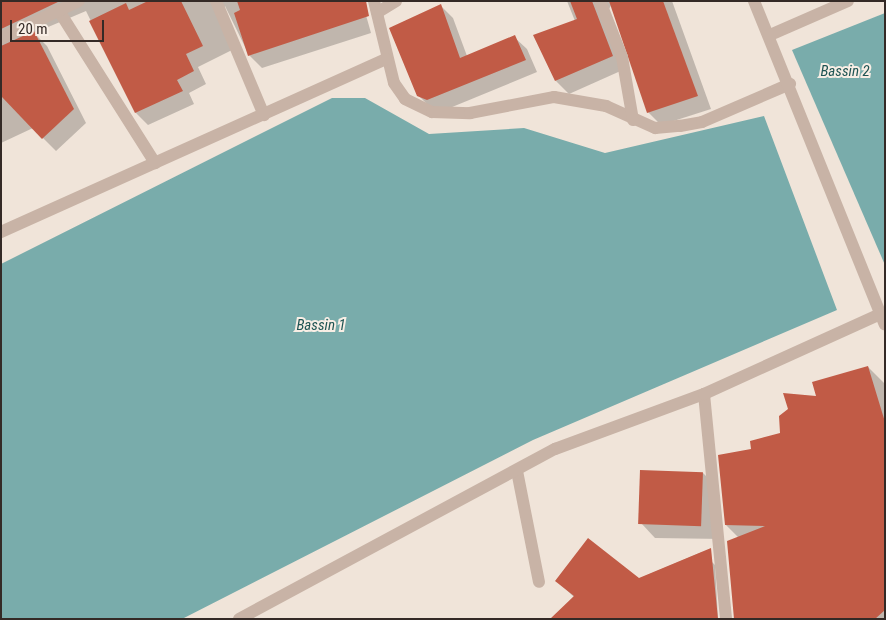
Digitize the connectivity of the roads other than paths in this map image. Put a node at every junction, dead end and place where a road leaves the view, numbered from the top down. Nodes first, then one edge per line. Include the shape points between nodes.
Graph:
1 (79, 1) edge
2 (216, 1) edge
3 (396, 1) edge
4 (600, 1) edge
5 (754, 1) edge
6 (848, 1) edge
7 (376, 7) edge
8 (59, 11) junction
9 (770, 35) junction
10 (1, 38) edge
11 (386, 59) junction
12 (790, 84) junction
13 (264, 115) junction
14 (633, 120) junction
15 (155, 163) junction
16 (1, 232) edge
17 (882, 320) edge
18 (704, 394) junction
19 (517, 471) junction
20 (539, 582) dead end
21 (239, 619) edge
22 (726, 619) edge

1 - 8 street
2 - 13 street
3 - 7 street
4 - 14 street via 622,57
5 - 9 street
6 - 9 street
7 - 11 street
8 - 10 street
8 - 15 street
9 - 12 street
11 - 13 street
11 - 14 street via 405,99 432,112 470,113 554,97 606,106
12 - 14 street via 702,122 655,128
12 - 17 street
13 - 15 street
15 - 16 street
17 - 18 street
18 - 19 street via 555,449
18 - 22 street
19 - 20 street
19 - 21 street

